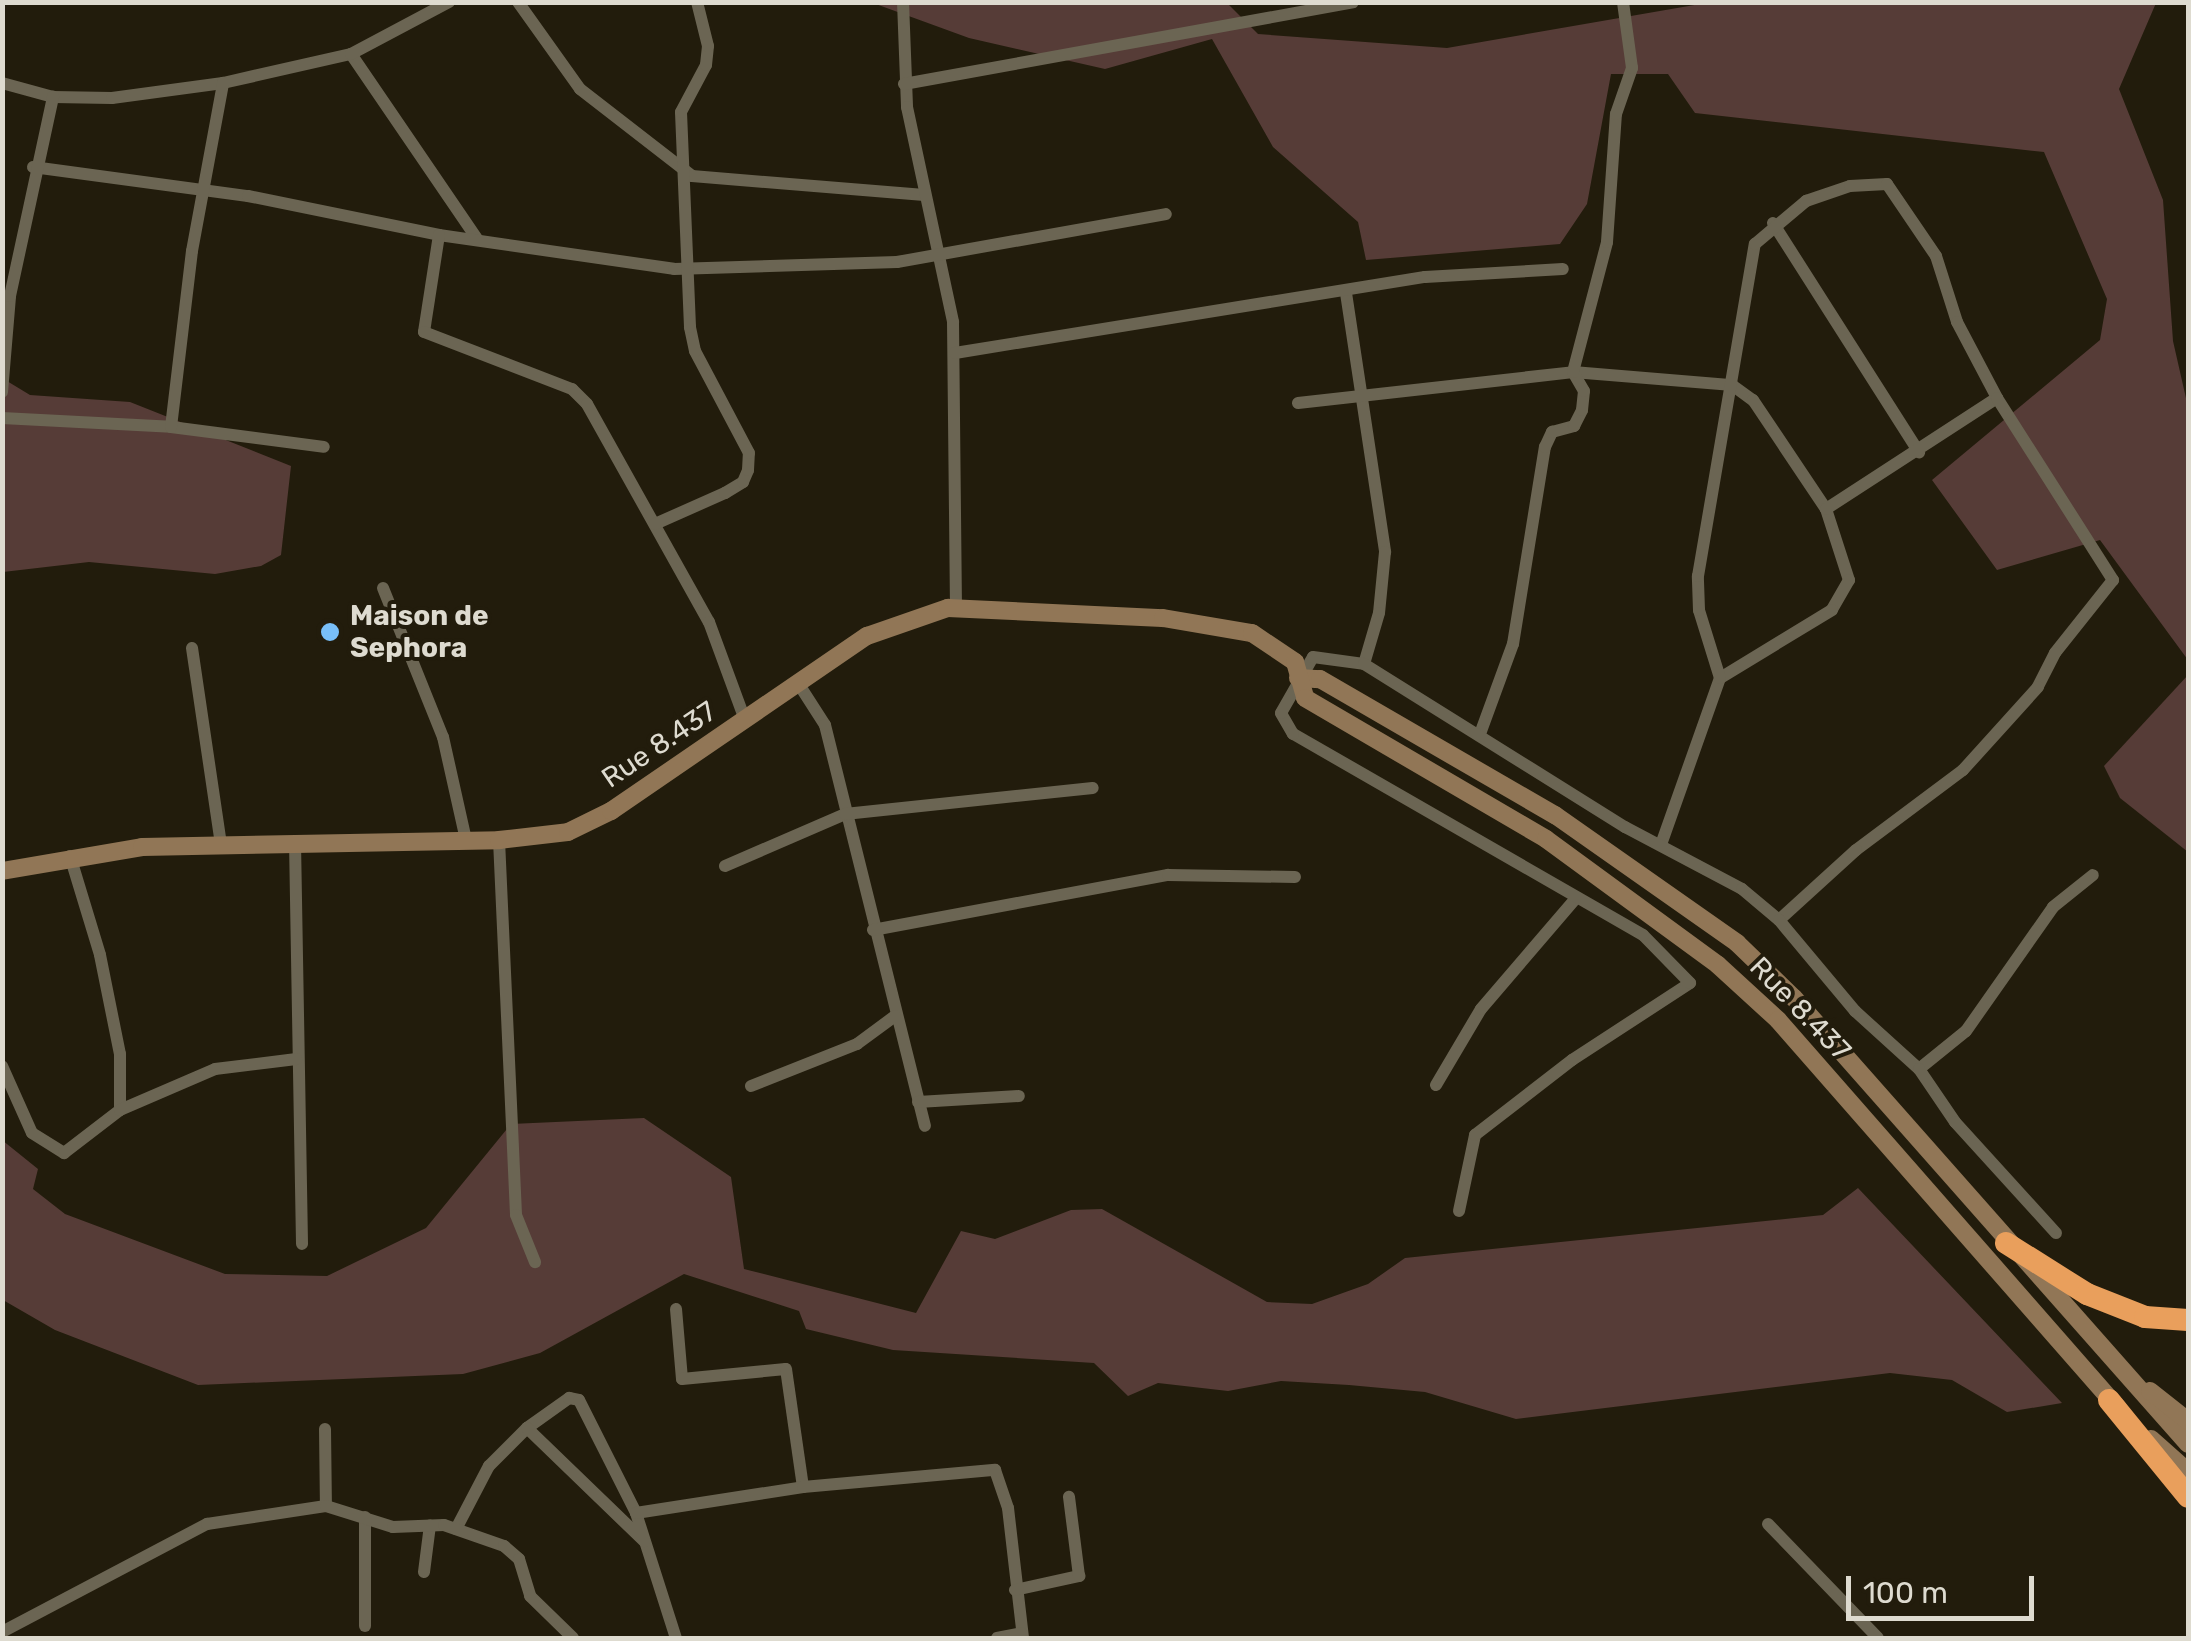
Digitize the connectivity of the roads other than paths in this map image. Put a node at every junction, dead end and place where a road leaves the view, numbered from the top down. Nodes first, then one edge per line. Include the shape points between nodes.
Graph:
1 (449, 2) edge
2 (518, 2) edge
3 (697, 2) edge
4 (903, 2) edge
5 (1353, 2) edge
6 (1624, 2) edge
7 (351, 54) junction
8 (2, 83) edge
9 (224, 83) junction
10 (904, 84) junction
11 (53, 97) junction
12 (33, 167) junction
13 (685, 172) junction
14 (203, 191) junction
15 (924, 195) junction
16 (1166, 214) dead end
17 (1773, 223) junction
18 (439, 236) junction
19 (478, 240) junction
20 (942, 255) junction
21 (688, 269) junction
22 (1564, 269) dead end
23 (1346, 294) junction
24 (955, 354) junction
25 (1573, 372) junction
26 (1732, 386) junction
27 (2, 392) edge
28 (1364, 392) junction
29 (1998, 398) junction
30 (1298, 403) dead end
31 (2, 418) edge
32 (171, 428) junction
33 (324, 447) dead end
34 (1920, 452) junction
35 (1826, 509) junction
36 (655, 524) junction
37 (382, 588) dead end
38 (956, 607) junction
39 (192, 648) dead end
40 (1364, 664) junction
41 (1298, 678) junction
42 (1720, 678) junction
43 (798, 683) junction
44 (745, 720) junction
45 (1480, 734) junction
46 (1093, 788) dead end
47 (845, 814) junction
48 (466, 840) junction
49 (498, 840) junction
50 (295, 842) junction
51 (1662, 842) junction
52 (221, 845) junction
53 (70, 856) junction
54 (725, 866) dead end
55 (2, 871) edge
56 (2094, 875) dead end
57 (1295, 877) dead end
58 (1576, 898) junction
59 (1779, 920) junction
60 (873, 930) junction
61 (895, 1016) junction
62 (296, 1059) junction
63 (2, 1066) edge
64 (1919, 1069) junction
65 (1436, 1085) dead end
66 (751, 1086) dead end
67 (1019, 1096) dead end
68 (918, 1102) junction
69 (120, 1110) junction
70 (926, 1126) dead end
71 (1459, 1211) dead end
72 (2056, 1233) dead end
73 (2006, 1243) junction
74 (302, 1244) dead end
75 (535, 1262) dead end
76 (676, 1309) dead end
77 (2188, 1320) edge
78 (2102, 1354) junction
79 (2109, 1400) junction
80 (2188, 1421) edge
81 (527, 1428) junction
82 (325, 1429) dead end
83 (2188, 1444) edge
84 (2188, 1472) edge
85 (803, 1487) junction
86 (1070, 1497) dead end
87 (2188, 1497) edge
88 (326, 1506) junction
89 (636, 1512) junction
90 (365, 1518) junction
91 (1768, 1524) dead end
92 (430, 1525) junction
93 (456, 1529) junction
94 (646, 1543) junction
95 (424, 1572) dead end
96 (1015, 1590) junction
97 (365, 1626) dead end
98 (2, 1632) edge
99 (1023, 1636) edge
100 (573, 1638) edge
101 (676, 1638) edge
102 (998, 1638) edge
103 (1878, 1638) edge

1 - 7 street
2 - 13 street via 580,89
3 - 13 street via 708,46 706,65 681,112
4 - 10 street
5 - 10 street
6 - 25 street via 1632,68 1616,114 1608,242
7 - 9 street
7 - 19 street
8 - 11 street
9 - 11 street via 112,98
9 - 14 street
10 - 15 street
11 - 12 street
12 - 14 street
12 - 27 street via 10,296
13 - 15 street
13 - 21 street
14 - 18 street
14 - 32 street
15 - 20 street
16 - 20 street
17 - 26 street via 1754,244
17 - 29 street via 1806,201 1850,186 1888,184 1936,256 1957,322
17 - 34 street
18 - 19 street
18 - 36 street via 424,332 572,389
19 - 21 street
20 - 21 street via 824,268
20 - 24 street
21 - 36 street via 695,351 737,424 748,470 744,482
22 - 23 street via 1425,277
23 - 24 street
23 - 28 street
24 - 38 street
25 - 26 street
25 - 28 street
25 - 45 street via 1584,391 1582,410 1574,426 1552,432 1545,447 1513,644
26 - 35 street via 1753,400
26 - 42 street via 1719,422 1716,494 1697,596
28 - 30 street
28 - 40 street via 1384,552 1380,613
29 - 34 street
29 - 59 street via 2111,568 2109,592 1963,770 1856,850
31 - 32 street
32 - 33 street
34 - 35 street
35 - 42 street via 1846,560 1845,594 1832,610
36 - 44 street via 709,622
37 - 48 street via 442,737
38 - 41 main road, Rue 8.437 via 1215,625 1279,646 1295,662
38 - 43 main road, Rue 8.437 via 867,636
39 - 52 street
40 - 41 street via 1313,657
40 - 45 street
41 - 58 street via 1281,713 1293,734
41 - 73 main road, Rue 8.437 via 1320,679 1555,816 1737,943 1794,998
41 - 79 main road, Rue 8.437 via 1305,698 1576,858 1730,976 1778,1020
42 - 51 street
43 - 44 main road, Rue 8.437
43 - 47 street via 825,726
44 - 49 main road, Rue 8.437 via 585,826
45 - 51 street via 1625,827
46 - 47 street
47 - 54 street
47 - 60 street
48 - 49 main road, Rue 8.437
48 - 50 main road, Rue 8.437
49 - 75 street via 515,1196
50 - 52 main road, Rue 8.437
50 - 62 street
51 - 59 street
52 - 53 main road, Rue 8.437
53 - 55 main road, Rue 8.437
53 - 69 street via 120,1054
56 - 64 street via 2054,908 1966,1031
57 - 60 street via 1168,875
58 - 65 street via 1481,1009
58 - 71 street via 1644,935 1690,983 1475,1134
59 - 64 street via 1855,1012
60 - 61 street
61 - 66 street via 858,1044
61 - 68 street
62 - 69 street via 230,1064
62 - 74 street
63 - 69 street via 32,1133 56,1152 72,1150
64 - 72 street via 1955,1122
67 - 68 street
68 - 70 street
73 - 77 highway via 2086,1294 2146,1316
73 - 78 main road, Rue 8.437
76 - 85 street via 682,1379 786,1369
78 - 80 main road
78 - 83 main road, Rue 8.437
79 - 84 main road, Rue 8.437
79 - 87 highway
81 - 89 street via 569,1398 579,1400
81 - 93 street via 489,1466
81 - 94 street
82 - 88 street
85 - 89 street
85 - 96 street via 998,1471
86 - 96 street via 1079,1576
88 - 90 street
88 - 98 street via 206,1524
89 - 94 street
90 - 92 street via 393,1527
90 - 97 street
91 - 103 street
92 - 93 street
92 - 95 street
93 - 100 street via 504,1546 518,1559 530,1596
94 - 101 street
96 - 99 street
99 - 102 street

